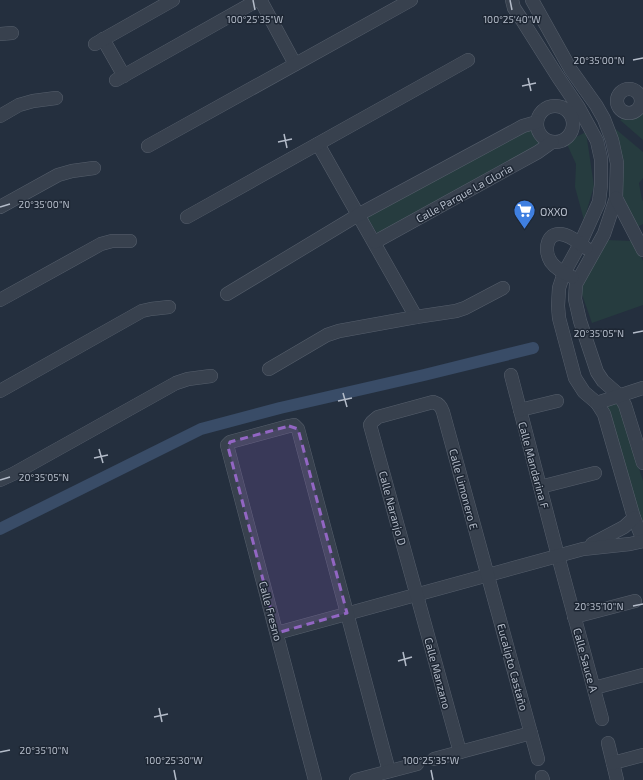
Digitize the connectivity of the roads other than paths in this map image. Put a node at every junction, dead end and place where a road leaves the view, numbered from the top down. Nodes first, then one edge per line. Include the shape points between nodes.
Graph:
1 (172, 0) edge
2 (237, 0) edge
3 (411, 0) edge
4 (512, 0) edge
5 (532, 0) edge
6 (258, 2) edge
7 (468, 60) dead end
8 (295, 64) junction
9 (641, 96) edge
10 (56, 98) dead end
11 (596, 105) junction
12 (620, 106) junction
13 (573, 109) junction
14 (0, 116) edge
15 (604, 119) junction
16 (537, 122) junction
17 (589, 126) junction
18 (570, 134) junction
19 (552, 142) junction
20 (318, 144) junction
21 (148, 146) dead end
22 (94, 168) dead end
23 (616, 198) junction
24 (0, 207) edge
25 (358, 215) junction
26 (187, 217) dead end
27 (130, 242) dead end
28 (375, 242) junction
29 (580, 244) junction
30 (643, 250) edge
31 (593, 253) junction
32 (564, 273) junction
33 (579, 280) junction
34 (503, 288) dead end
35 (227, 294) dead end
36 (0, 300) edge
37 (169, 308) dead end
38 (416, 317) junction
39 (269, 368) dead end
40 (511, 375) dead end
41 (211, 376) dead end
42 (643, 388) edge
43 (0, 391) edge
44 (618, 395) junction
45 (558, 401) dead end
46 (597, 403) junction
47 (520, 410) junction
48 (372, 422) joint
49 (640, 441) edge
50 (643, 463) edge
51 (595, 472) dead end
52 (0, 480) edge
53 (540, 486) junction
54 (634, 518) junction
55 (643, 540) edge
56 (583, 549) junction
57 (558, 556) junction
58 (488, 575) junction
59 (417, 594) junction
60 (635, 601) dead end
61 (347, 613) junction
62 (574, 617) junction
63 (276, 633) junction
64 (643, 675) edge
65 (594, 688) junction
66 (602, 718) dead end
67 (531, 733) junction
68 (608, 743) dead end
69 (460, 752) junction
70 (643, 755) edge
71 (434, 759) dead end
72 (538, 759) dead end
73 (613, 763) junction
74 (417, 764) dead end
75 (389, 771) junction
76 (315, 780) edge
77 (356, 780) edge
78 (617, 780) edge

1 - 6 street via 99,41 120,78
2 - 6 street
3 - 8 street
4 - 13 street via 514,8 558,78
5 - 11 street via 571,70
6 - 8 street
7 - 20 street
8 - 21 street
9 - 12 street via 640,107 634,112
9 - 12 street via 632,89 624,90 618,96
10 - 14 street via 20,105
11 - 12 street
11 - 13 street
11 - 15 street
12 - 15 street
13 - 16 street via 546,109 540,114
13 - 17 street
13 - 18 street
15 - 17 street
15 - 23 street via 617,163
16 - 19 street via 541,135
16 - 25 street via 523,126
17 - 18 street
17 - 29 street via 597,141 601,159 601,185 598,202
18 - 19 street via 562,141
19 - 28 street, Calle Parque La Gloria
20 - 25 street
20 - 26 street
22 - 24 street via 58,175
23 - 30 street
23 - 31 street via 604,234
25 - 28 street
25 - 35 street
27 - 36 street via 112,241 101,244
28 - 38 street
29 - 31 street
29 - 32 street
29 - 32 street via 558,234 553,235 549,241 549,258 552,264
31 - 33 street
32 - 33 street
32 - 46 street via 559,288 559,318 575,378 584,392
33 - 44 street via 576,284 575,299 592,359 597,372
34 - 38 street via 456,311
37 - 43 street via 142,311
38 - 39 street via 339,331
40 - 47 street, Calle Mandarina F
41 - 52 street via 176,383
42 - 44 street
44 - 46 street
44 - 49 street via 625,405
45 - 47 street
46 - 54 street via 604,414
47 - 53 street, Calle Mandarina F
48 - 58 street, Calle Limonero E via 378,417 428,403 433,402 441,407
48 - 59 street, Calle Naranjo D via 370,426
49 - 50 street
51 - 53 street
53 - 57 street, Calle Mandarina F
54 - 55 street
54 - 56 street via 624,527
55 - 56 street via 630,544
56 - 57 street
57 - 58 street
57 - 62 street, Calle Sauce A
58 - 59 street
58 - 67 street, Eucalipto Castaño
59 - 61 street
59 - 69 street, Calle Manzano
60 - 62 street
61 - 63 street
61 - 63 street, Calle Fresno via 298,429 294,425 230,442 227,445
61 - 75 street
62 - 65 street, Calle Sauce A
63 - 76 street, Calle Fresno
64 - 65 street
65 - 66 street, Calle Sauce A
67 - 69 street
67 - 72 street, Eucalipto Castaño
68 - 73 street
69 - 71 street
70 - 73 street
73 - 78 street
74 - 75 street
75 - 77 street

